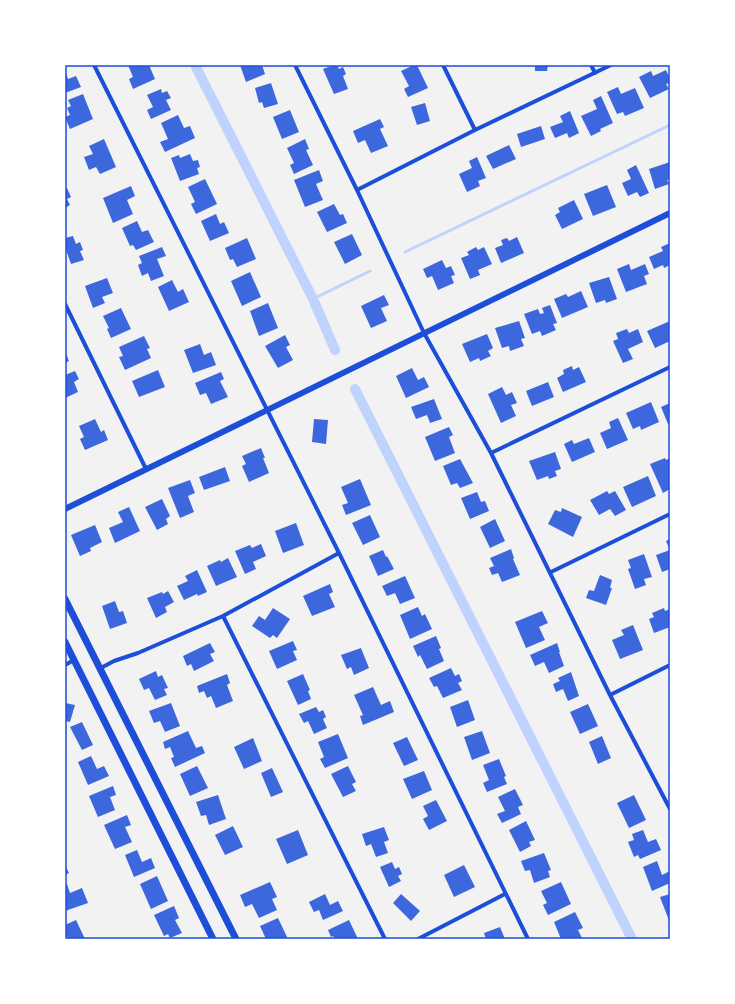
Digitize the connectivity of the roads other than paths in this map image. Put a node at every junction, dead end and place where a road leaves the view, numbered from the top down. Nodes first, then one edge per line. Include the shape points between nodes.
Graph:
1 (94, 65) edge
2 (294, 65) edge
3 (443, 65) edge
4 (591, 65) edge
5 (612, 65) edge
6 (595, 73) junction
7 (475, 130) junction
8 (357, 190) junction
9 (670, 213) edge
10 (65, 304) edge
11 (424, 332) junction
12 (670, 367) edge
13 (266, 410) junction
14 (492, 454) junction
15 (146, 469) junction
16 (65, 509) edge
17 (670, 514) edge
18 (339, 553) junction
19 (551, 572) junction
20 (65, 599) edge
21 (223, 616) junction
22 (65, 642) edge
23 (74, 660) junction
24 (65, 665) edge
25 (670, 665) edge
26 (99, 669) junction
27 (610, 695) junction
28 (670, 808) edge
29 (505, 894) junction
30 (213, 939) edge
31 (236, 939) edge
32 (385, 939) edge
33 (418, 939) edge
34 (528, 939) edge

1 - 13 street
2 - 8 street
3 - 7 street
4 - 6 street
5 - 6 street
6 - 7 street
7 - 8 street
8 - 11 street
9 - 11 street
10 - 15 street
11 - 13 street
11 - 14 street
12 - 14 street
13 - 15 street
13 - 18 street
14 - 19 street
15 - 16 street
17 - 19 street
18 - 21 street
18 - 29 street
19 - 27 street
20 - 26 main road
21 - 26 street
21 - 32 street
22 - 23 main road
23 - 24 street
23 - 30 main road
25 - 27 street
26 - 31 main road
27 - 28 street
29 - 33 street
29 - 34 street

